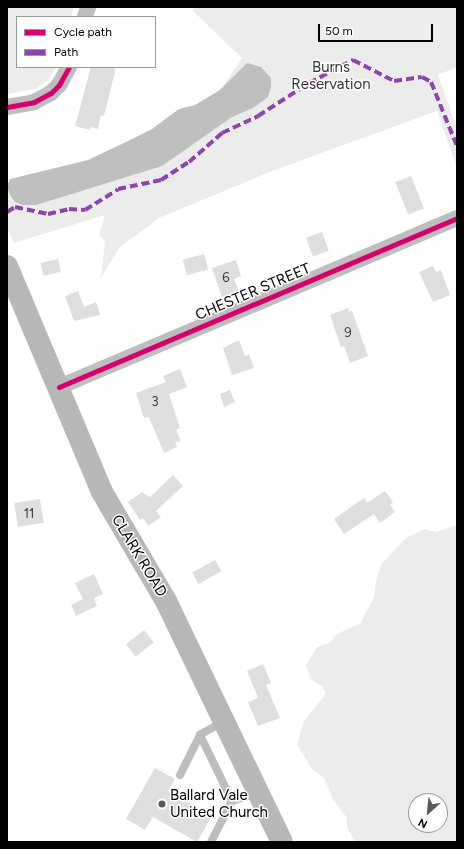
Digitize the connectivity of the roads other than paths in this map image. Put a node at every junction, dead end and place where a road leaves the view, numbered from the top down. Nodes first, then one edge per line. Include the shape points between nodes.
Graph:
1 (68, 68) edge
2 (7, 107) edge
3 (457, 218) edge
4 (7, 266) edge
5 (59, 388) junction
6 (225, 721) junction
7 (200, 735) junction
8 (180, 775) dead end
9 (259, 793) junction
10 (232, 801) junction
11 (211, 842) edge
12 (282, 842) edge

1 - 2 street via 52,93 34,102
3 - 5 street, CHESTER STREET
4 - 5 main road, CLARK ROAD
5 - 6 main road, CLARK ROAD via 102,492 166,601
6 - 7 lane
6 - 9 main road, CLARK ROAD
7 - 8 lane
7 - 10 lane
9 - 10 lane
9 - 12 main road, CLARK ROAD
10 - 11 lane

